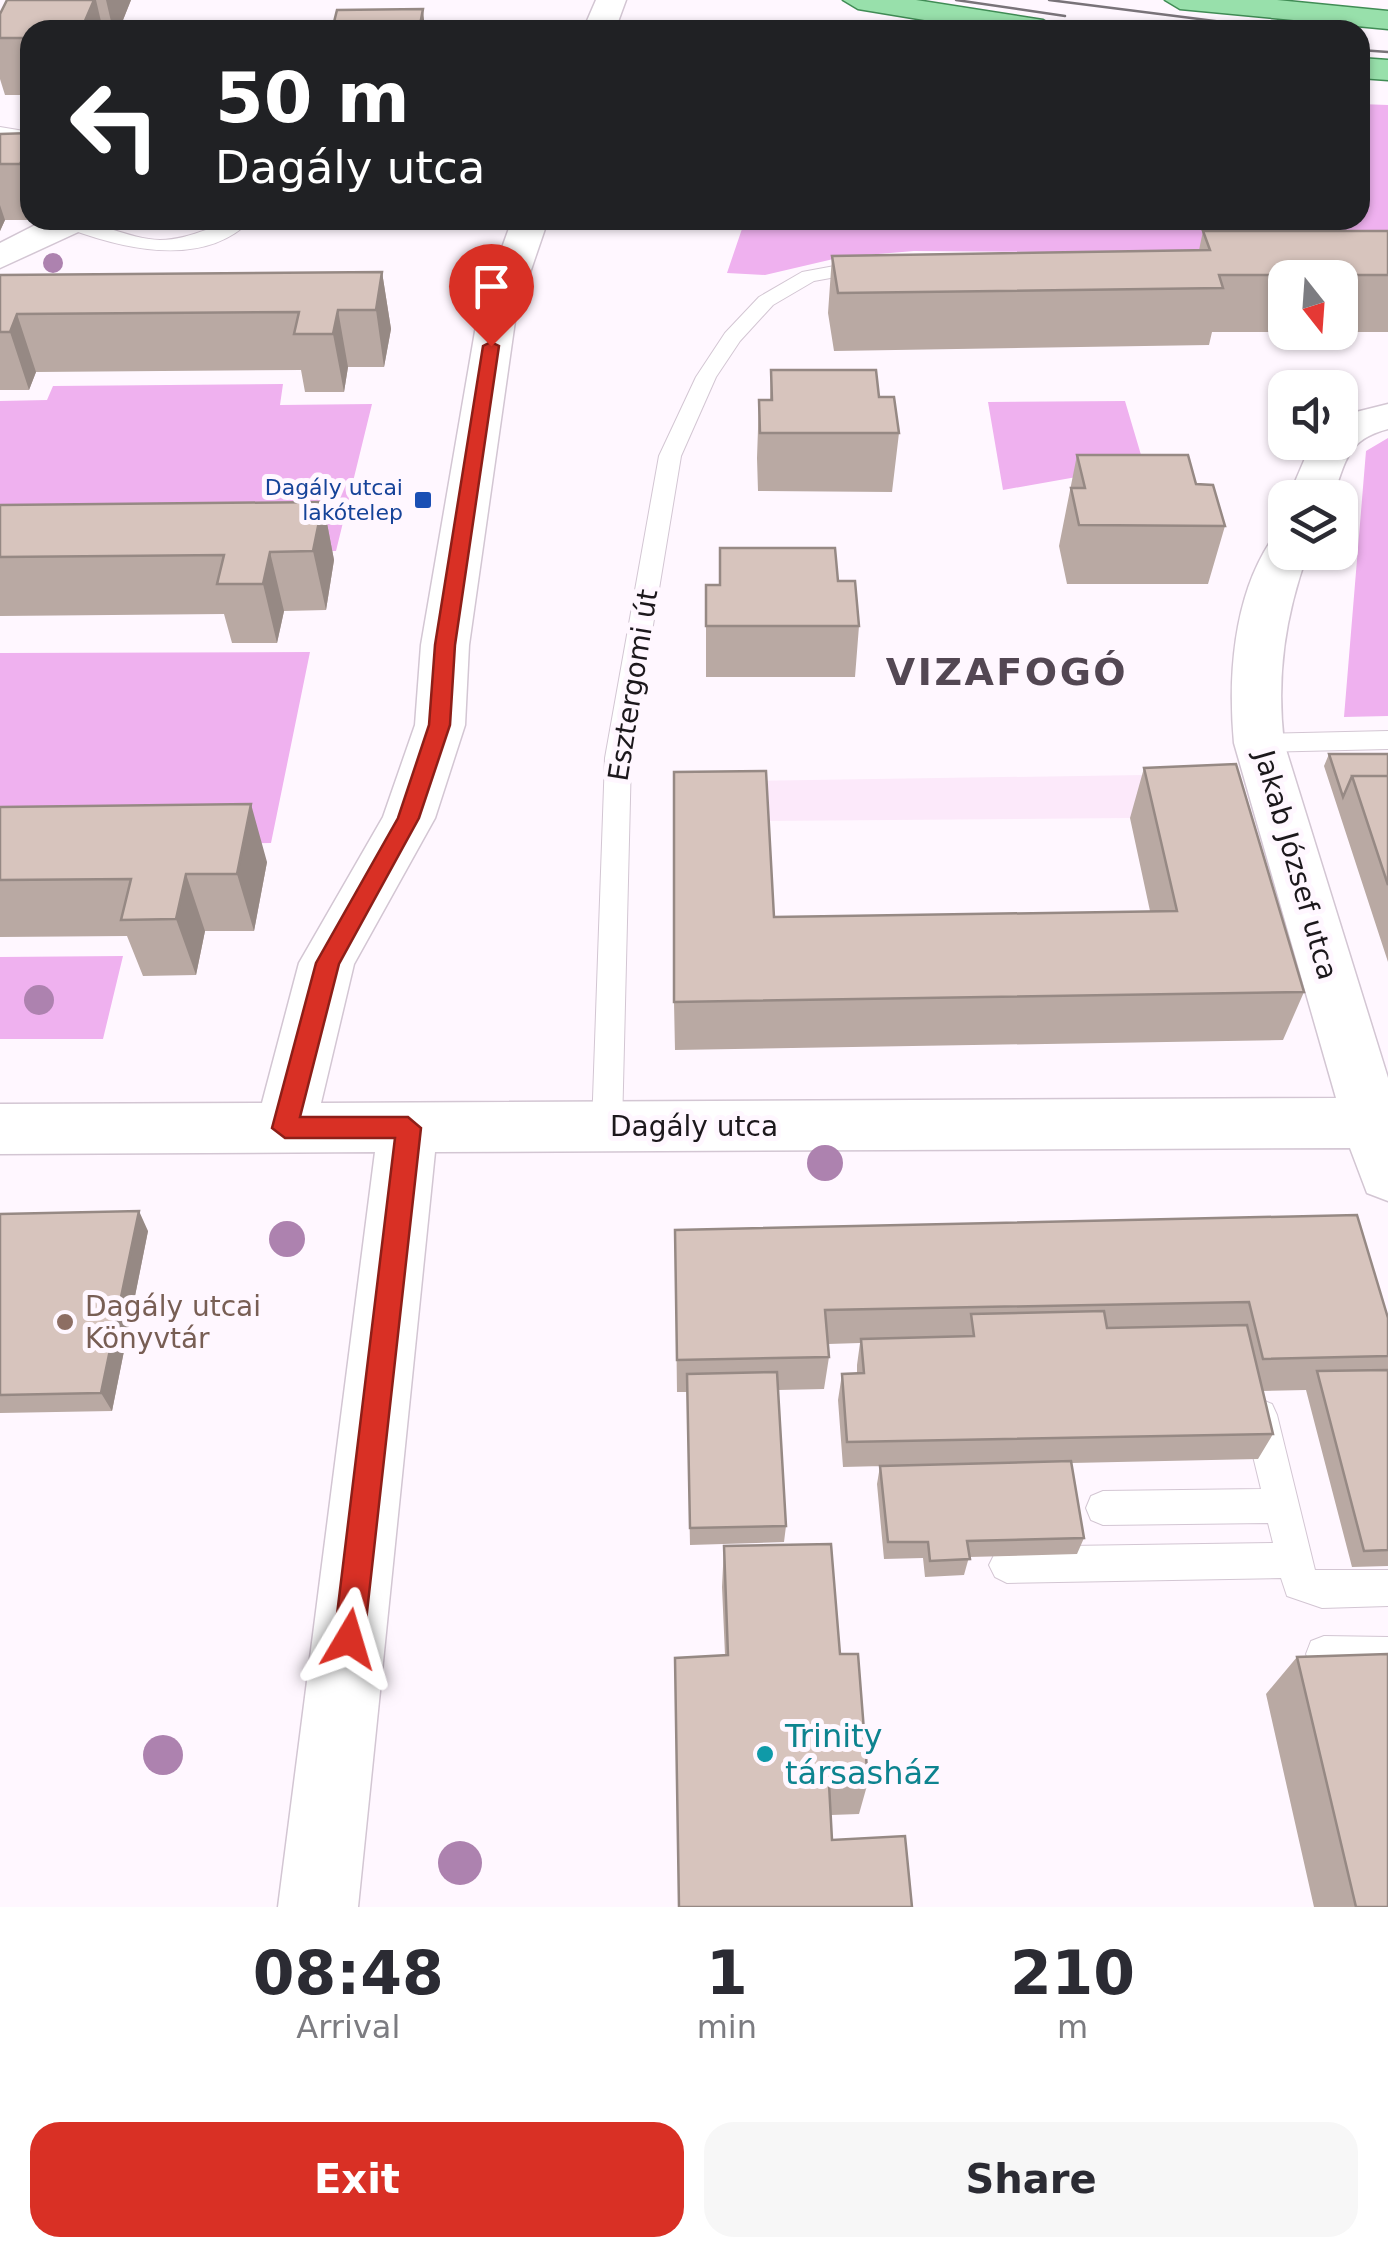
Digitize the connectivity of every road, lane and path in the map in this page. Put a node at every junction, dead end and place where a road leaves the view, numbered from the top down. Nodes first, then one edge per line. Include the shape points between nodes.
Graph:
1 (858, 0) edge
2 (1180, 0) edge
3 (981, 20) edge
4 (1388, 20) edge
5 (57, 230) edge
6 (93, 230) edge
7 (227, 230) edge
8 (527, 230) edge
9 (0, 257) edge
10 (887, 266) edge
11 (1388, 416) edge
12 (1358, 424) edge
13 (1280, 570) edge
14 (1388, 740) edge
15 (1259, 743) junction
16 (606, 1127) junction
17 (285, 1128) junction
18 (408, 1128) junction
19 (0, 1129) edge
20 (1383, 1140) edge
21 (1260, 1415) edge
22 (1280, 1506) junction
23 (1103, 1508) dead end
24 (1294, 1560) junction
25 (1008, 1565) edge
26 (1388, 1588) edge
27 (1324, 1654) edge
28 (1388, 1655) edge
29 (318, 1907) edge

1 - 3 main road
2 - 4 main road
5 - 9 street
6 - 7 lane via 129,245 176,248
8 - 17 street via 494,333 445,645 440,725 409,818 328,963
10 - 16 lane, Esztergomi út via 837,268 788,285 732,338 670,456 618,758
11 - 12 street
13 - 15 street, Jakab József utca via 1255,652
14 - 15 lane
15 - 20 street, Jakab József utca
16 - 18 street, Dagály utca
16 - 20 street, Dagály utca
17 - 18 street, Dagály utca
17 - 19 street, Dagály utca
18 - 29 street
21 - 22 lane
22 - 23 lane
22 - 24 lane
24 - 25 lane
24 - 26 lane via 1300,1584
27 - 28 lane

